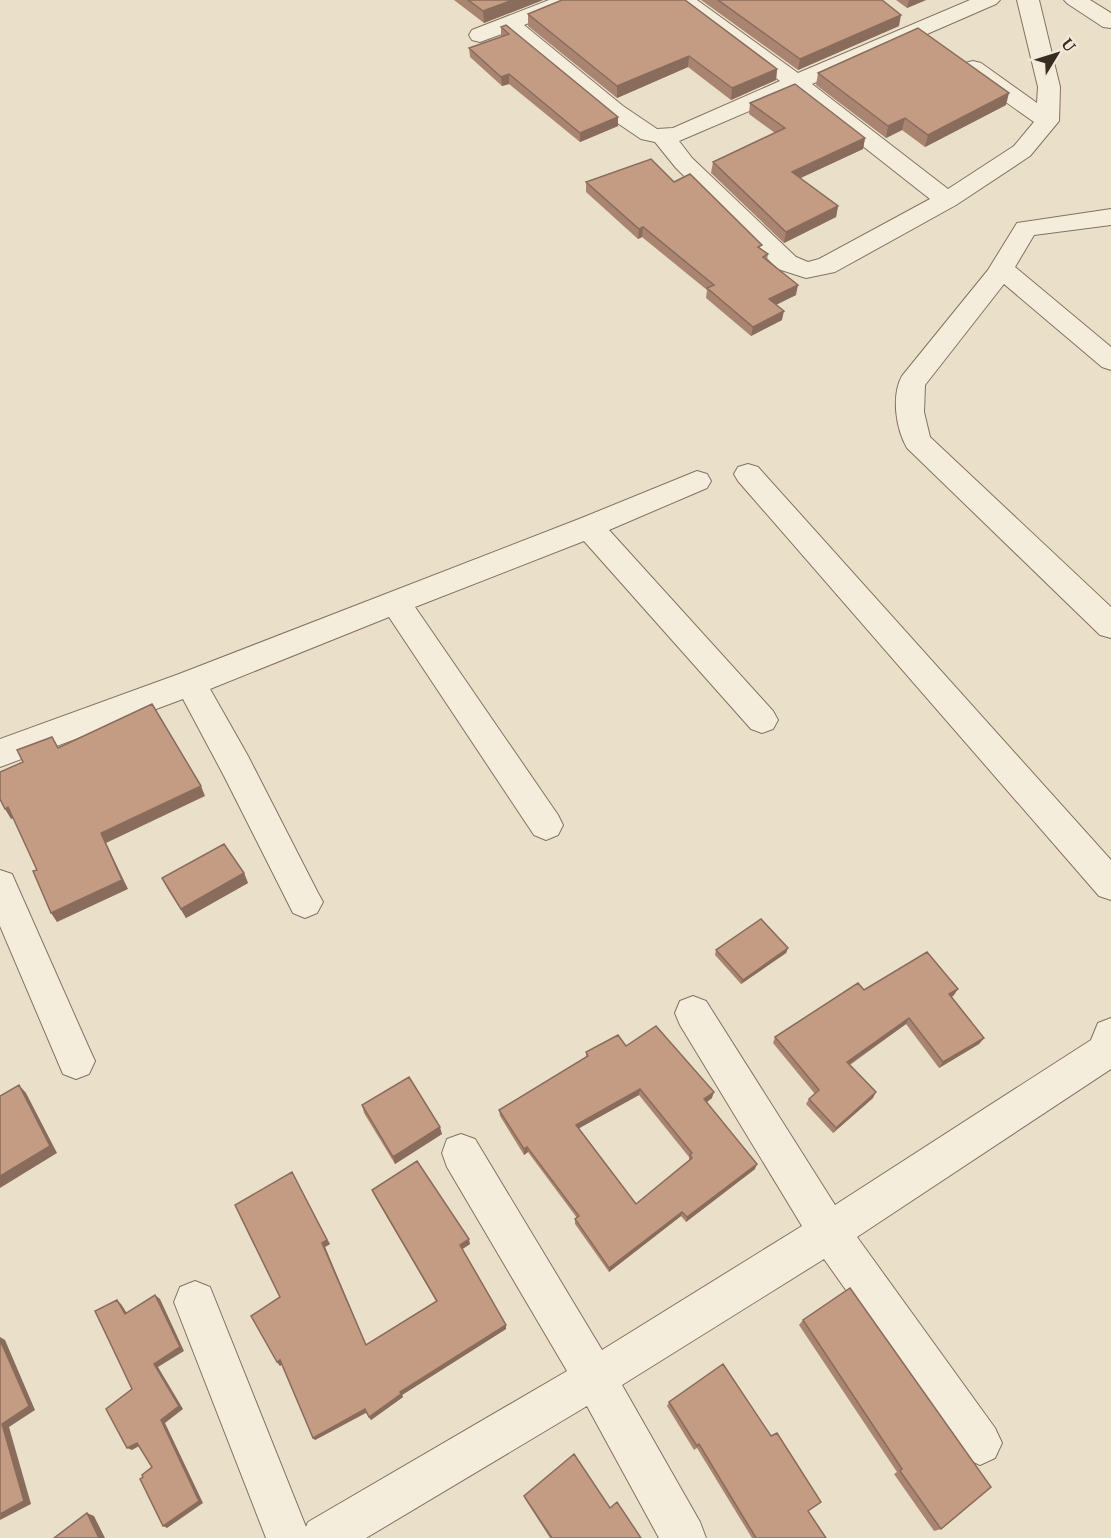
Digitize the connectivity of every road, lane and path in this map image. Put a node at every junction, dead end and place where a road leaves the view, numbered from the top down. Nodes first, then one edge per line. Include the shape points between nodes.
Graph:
1 (568, 0) edge
2 (683, 0) edge
3 (989, 0) edge
4 (1028, 0) edge
5 (1075, 0) edge
6 (895, 11) edge
7 (1111, 22) edge
8 (509, 23) junction
9 (919, 28) junction
10 (480, 35) dead end
11 (937, 41) edge
12 (955, 55) edge
13 (796, 83) junction
14 (1047, 122) junction
15 (663, 137) junction
16 (947, 200) junction
17 (1111, 217) edge
18 (1002, 269) junction
19 (1111, 361) edge
20 (748, 474) dead end
21 (697, 481) dead end
22 (589, 527) junction
23 (395, 602) junction
24 (1111, 626) edge
25 (190, 683) junction
26 (762, 720) dead end
27 (0, 753) edge
28 (546, 825) dead end
29 (0, 885) edge
30 (1111, 885) edge
31 (305, 902) dead end
32 (693, 1013) dead end
33 (1111, 1035) edge
34 (76, 1061) dead end
35 (461, 1153) dead end
36 (829, 1232) junction
37 (195, 1302) dead end
38 (596, 1378) junction
39 (980, 1443) dead end
40 (288, 1538) edge
41 (324, 1538) edge
42 (684, 1538) edge

1 - 8 street
2 - 13 street
3 - 9 street
4 - 14 street via 1048,87
5 - 7 street
6 - 9 street
8 - 10 street
8 - 15 street via 615,111 649,134
9 - 11 street
9 - 13 street
12 - 14 street
13 - 15 street via 679,134
13 - 16 street
14 - 16 street via 1022,151
15 - 16 street via 684,163 772,249 787,263 801,269 826,266
17 - 18 street via 1026,228
18 - 19 street
18 - 24 street via 912,384 910,412 917,441
20 - 30 street
21 - 22 street
22 - 23 street
22 - 26 street
23 - 25 street
23 - 28 street
25 - 27 street
25 - 31 street
29 - 34 street
32 - 36 street
33 - 36 street via 1108,1050
35 - 38 street
36 - 38 street
36 - 39 street
37 - 40 street
38 - 41 street
38 - 42 street

